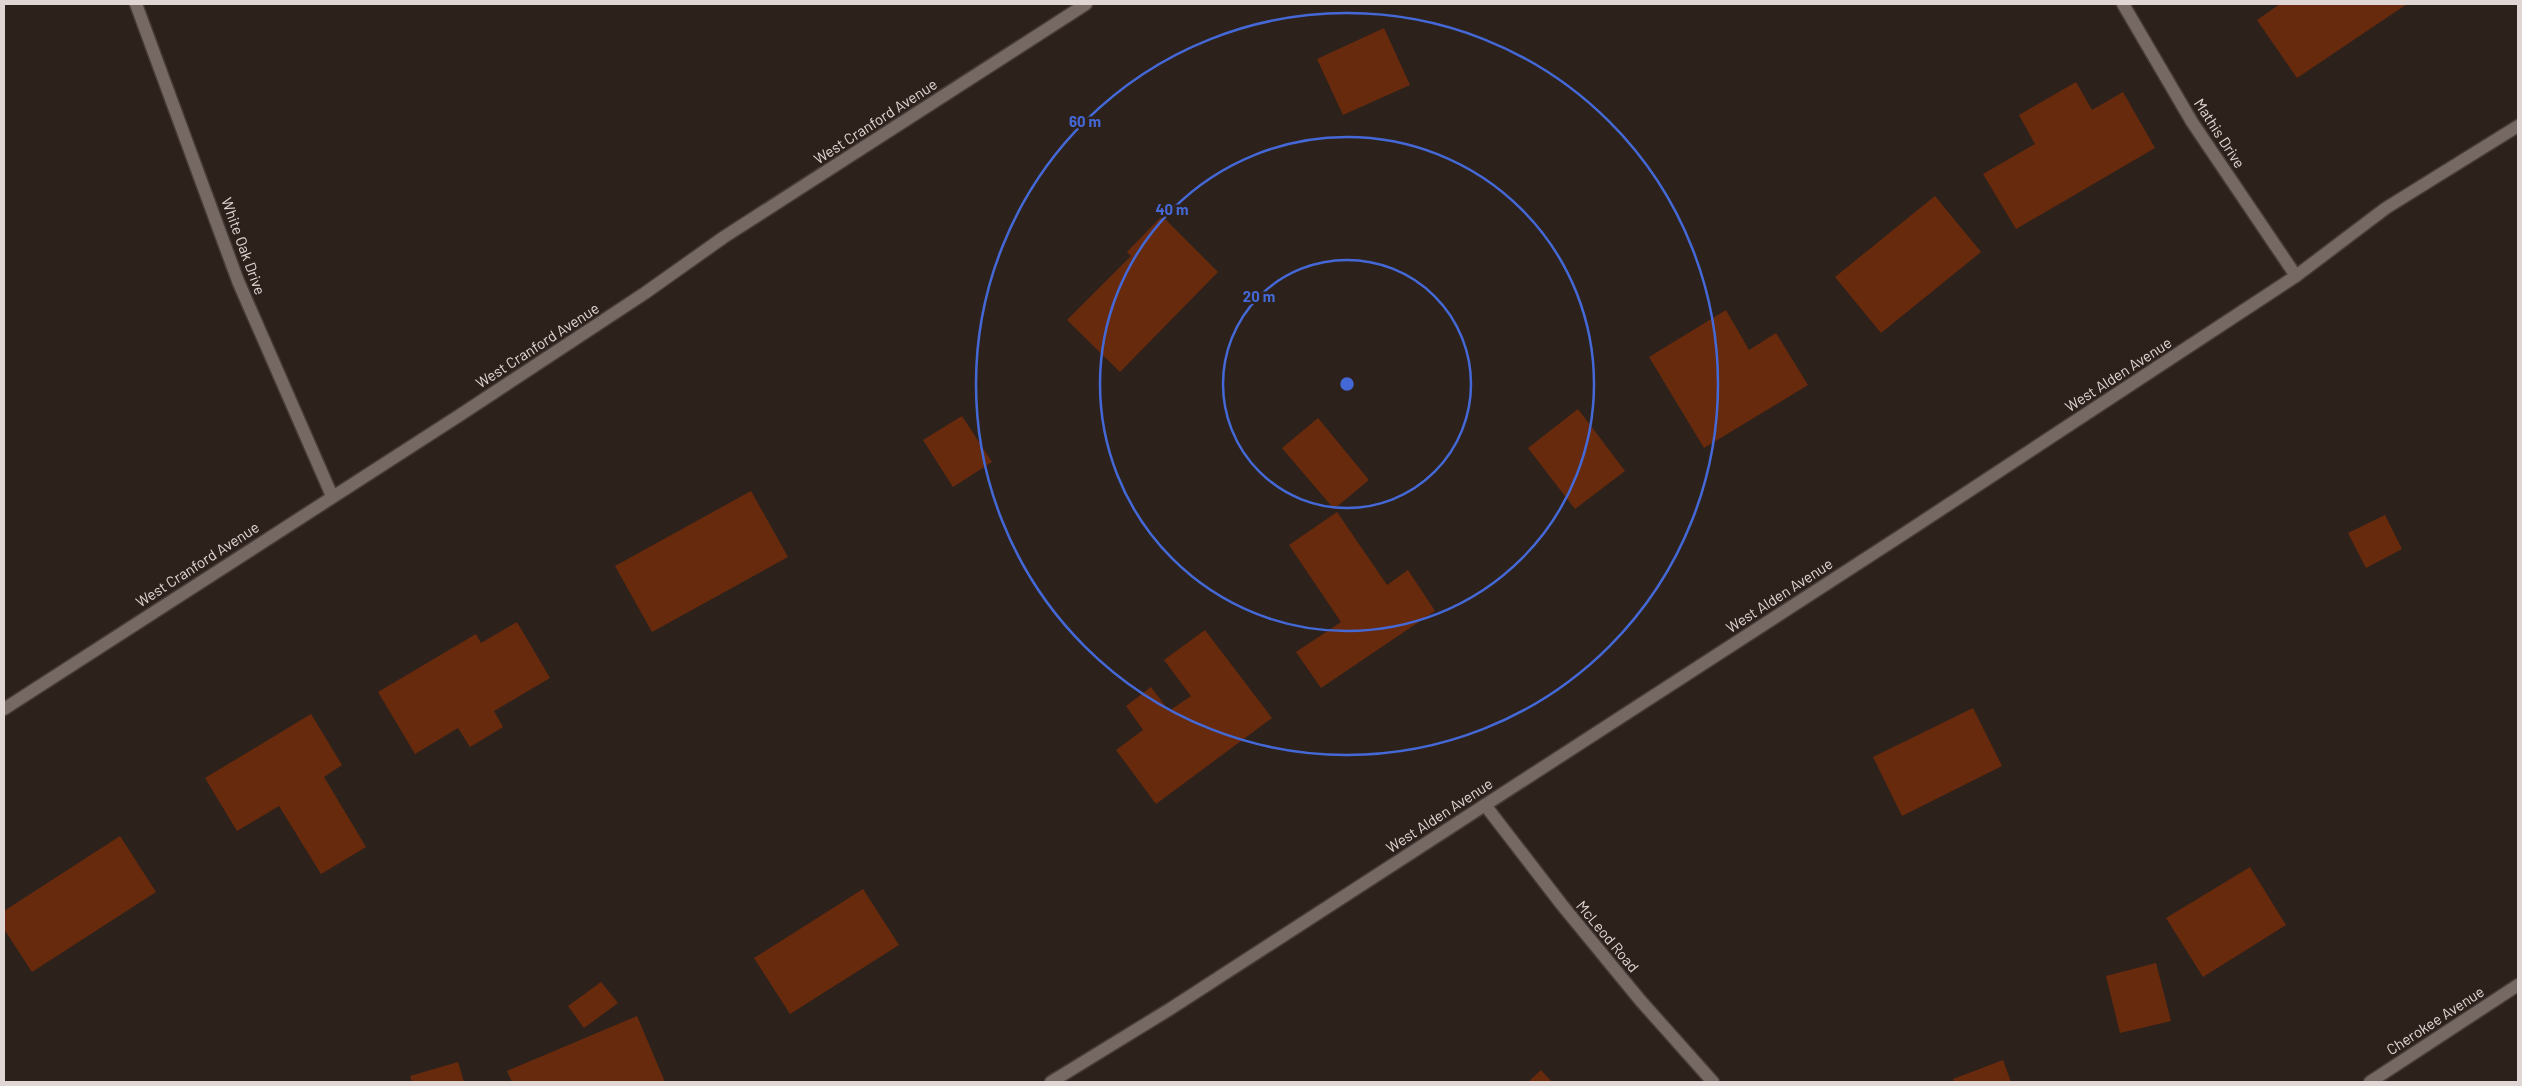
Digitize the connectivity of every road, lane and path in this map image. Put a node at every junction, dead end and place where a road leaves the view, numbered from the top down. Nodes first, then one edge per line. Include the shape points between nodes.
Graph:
1 (136, 4) edge
2 (1086, 4) edge
3 (2123, 4) edge
4 (2518, 126) edge
5 (2296, 276) junction
6 (332, 496) junction
7 (4, 709) edge
8 (1485, 805) junction
9 (2518, 985) edge
10 (1051, 1082) edge
11 (1713, 1082) edge
12 (2370, 1082) edge

1 - 6 street, White Oak Drive via 238,281
2 - 6 street, West Cranford Avenue via 724,237 645,293
3 - 5 street, Mathis Drive via 2192,122
4 - 5 street, West Alden Avenue via 2386,208
5 - 8 street, West Alden Avenue
6 - 7 street, West Cranford Avenue
8 - 10 street, West Alden Avenue via 1170,1010
8 - 11 street, McLeod Road via 1640,1000
9 - 12 street, Cherokee Avenue

